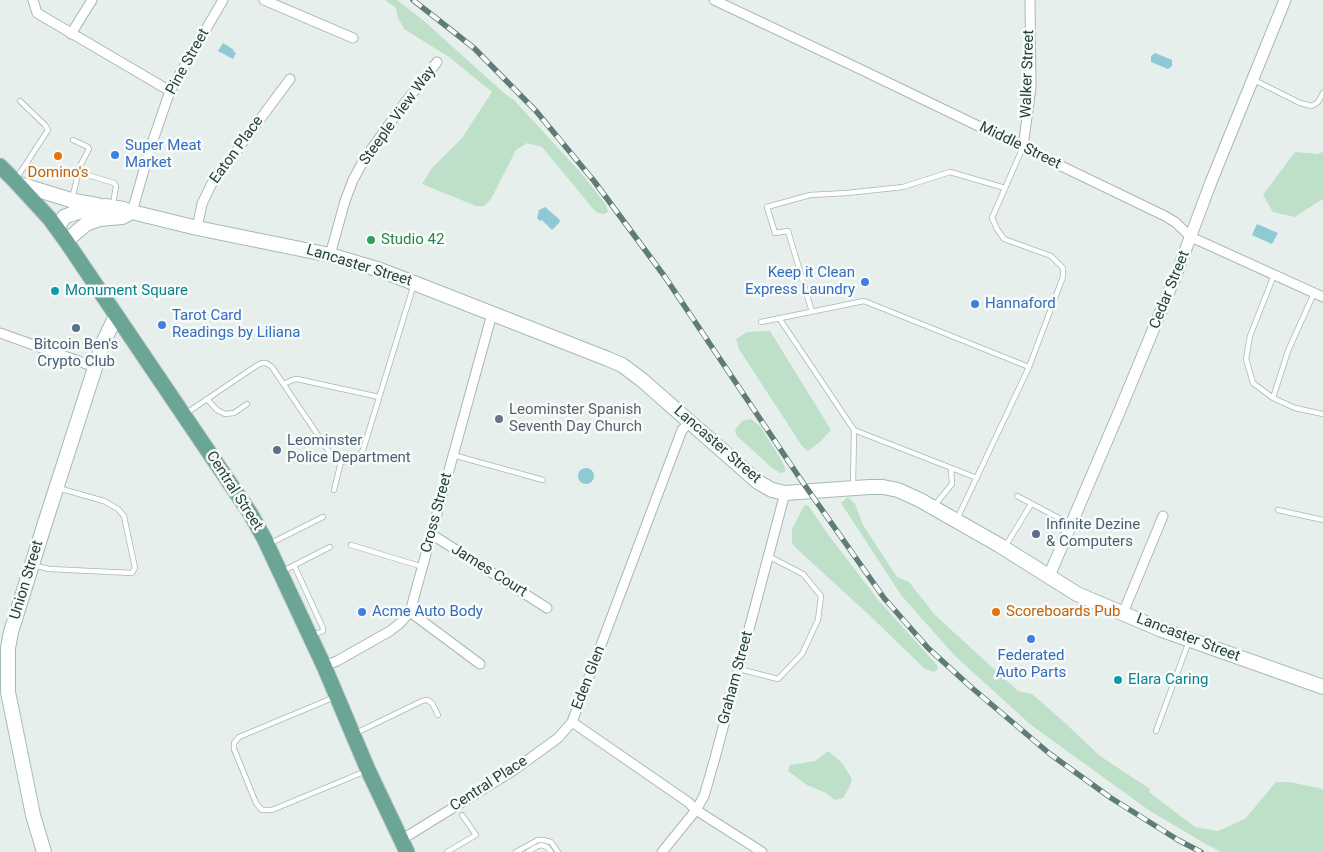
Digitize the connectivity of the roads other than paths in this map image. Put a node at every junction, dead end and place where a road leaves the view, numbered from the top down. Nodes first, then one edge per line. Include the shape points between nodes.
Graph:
1 (33, 0) edge
2 (92, 0) edge
3 (223, 0) edge
4 (264, 0) edge
5 (714, 0) edge
6 (1030, 0) edge
7 (1285, 0) edge
8 (71, 34) junction
9 (353, 38) dead end
10 (437, 62) dead end
11 (290, 79) dead end
12 (1253, 80) junction
13 (170, 91) junction
14 (1323, 93) edge
15 (20, 101) dead end
16 (73, 140) dead end
17 (1023, 147) junction
18 (0, 166) edge
19 (78, 172) junction
20 (17, 182) junction
21 (1005, 188) junction
22 (72, 201) junction
23 (110, 210) junction
24 (132, 212) junction
25 (197, 228) junction
26 (62, 235) junction
27 (1191, 237) junction
28 (330, 255) junction
29 (1274, 275) junction
30 (414, 282) junction
31 (1314, 293) junction
32 (1323, 297) edge
33 (812, 312) junction
34 (492, 314) junction
35 (116, 316) junction
36 (779, 318) junction
37 (761, 322) dead end
38 (0, 332) edge
39 (1029, 366) junction
40 (95, 367) junction
41 (284, 384) junction
42 (379, 397) junction
43 (1273, 398) junction
44 (207, 399) junction
45 (247, 404) dead end
46 (1323, 414) edge
47 (184, 415) junction
48 (690, 422) junction
49 (854, 430) junction
50 (453, 454) junction
51 (341, 462) junction
52 (951, 468) junction
53 (977, 478) junction
54 (543, 480) dead end
55 (56, 488) junction
56 (852, 488) junction
57 (334, 490) dead end
58 (785, 493) junction
59 (1017, 496) dead end
60 (1031, 504) junction
61 (933, 507) junction
62 (1278, 510) dead end
63 (1164, 516) dead end
64 (323, 517) dead end
65 (956, 520) junction
66 (1323, 520) edge
67 (1071, 524) junction
68 (431, 534) junction
69 (267, 545) junction
70 (351, 545) dead end
71 (330, 547) dead end
72 (1004, 548) junction
73 (768, 556) junction
74 (32, 564) junction
75 (294, 565) junction
76 (423, 567) junction
77 (280, 572) junction
78 (1049, 576) junction
79 (547, 608) dead end
80 (410, 612) junction
81 (1123, 613) junction
82 (310, 637) junction
83 (1189, 640) junction
84 (480, 664) dead end
85 (324, 666) junction
86 (739, 669) junction
87 (4, 676) edge
88 (1323, 687) edge
89 (336, 696) junction
90 (438, 715) dead end
91 (572, 722) junction
92 (1156, 731) dead end
93 (353, 735) junction
94 (368, 770) junction
95 (696, 810) junction
96 (462, 815) dead end
97 (404, 846) edge
98 (44, 852) edge
99 (447, 852) edge
100 (516, 852) edge
101 (528, 852) edge
102 (551, 852) edge
103 (558, 852) edge
104 (662, 852) edge
105 (762, 852) edge

1 - 8 street via 37,13
2 - 8 street
3 - 13 street, Pine Street
4 - 9 street
5 - 17 street, Middle Street
6 - 17 street, Walker Street via 1031,86
7 - 12 street, Cedar Street
8 - 13 street
10 - 28 street, Steeple View Way via 365,158 345,200
11 - 25 street, Eaton Place via 211,185 202,204
12 - 14 lane via 1312,106
12 - 27 street, Cedar Street
13 - 24 street, Pine Street
15 - 20 lane via 48,130
16 - 19 lane via 89,149
17 - 21 lane
17 - 27 street, Middle Street via 1165,216
18 - 20 main road, Central Street
19 - 22 lane
19 - 23 lane via 114,182 116,186
20 - 22 main road
20 - 26 main road, Central Street
21 - 33 lane via 950,172 903,187 810,195 767,207 775,233 788,231
21 - 39 lane via 992,218 1004,239 1051,256 1063,268
22 - 23 main road
23 - 24 main road, Lancaster Street
23 - 26 main road, Lancaster Street via 99,219
24 - 25 main road, Lancaster Street
25 - 28 main road, Lancaster Street
26 - 35 main road, Central Street
27 - 29 street, Middle Street
27 - 67 street, Cedar Street
28 - 30 main road, Lancaster Street
29 - 31 street, Middle Street
29 - 43 lane via 1250,336 1246,359 1253,383
30 - 34 main road, Lancaster Street
30 - 42 lane
31 - 32 street, Middle Street
31 - 43 lane via 1288,351
33 - 36 lane
33 - 39 lane via 864,302
34 - 48 main road, Lancaster Street via 622,365
34 - 50 street, Cross Street
35 - 40 main road, Union Street
35 - 47 main road, Central Street
36 - 37 lane
36 - 49 lane
38 - 40 street
39 - 53 lane
40 - 55 main road, Union Street
41 - 42 lane via 298,379
41 - 44 lane via 269,364 262,363
41 - 51 lane via 332,456
42 - 51 lane via 362,453
43 - 46 lane via 1295,408
44 - 45 lane via 225,414 234,413
44 - 47 lane
47 - 69 main road, Central Street via 250,513
48 - 58 main road, Lancaster Street via 758,482
48 - 91 street, Eden Glen via 682,430
49 - 52 lane
49 - 56 lane
50 - 54 lane
50 - 68 street, Cross Street
51 - 57 lane
52 - 53 lane
52 - 61 lane via 952,484
53 - 65 lane
55 - 74 main road, Union Street
55 - 74 lane via 104,501 118,509 124,516 135,568 132,573 49,569
56 - 58 main road, Lancaster Street
56 - 61 main road, Lancaster Street via 898,490
58 - 73 street, Graham Street
59 - 60 lane
60 - 67 lane
60 - 72 lane
61 - 65 main road, Lancaster Street
62 - 66 lane
63 - 81 street
64 - 69 lane
65 - 72 main road, Lancaster Street
67 - 78 street, Cedar Street
68 - 76 street, Cross Street
68 - 79 street, James Court
69 - 77 main road, Central Street
70 - 76 lane
71 - 75 lane
72 - 78 main road, Lancaster Street
73 - 86 street, Graham Street
73 - 86 lane via 803,574 821,596 818,620 802,654 778,679
74 - 87 main road, Union Street via 9,643
75 - 77 lane
75 - 82 lane via 324,628
76 - 80 street, Cross Street
77 - 82 main road, Central Street
78 - 81 main road, Lancaster Street via 1077,594
80 - 84 street
80 - 85 street, Cross Street via 390,632
81 - 83 main road, Lancaster Street
82 - 85 main road, Central Street
83 - 88 main road, Lancaster Street
83 - 92 lane
85 - 89 main road, Central Street
86 - 95 street, Graham Street via 704,796
87 - 98 main road, Union Street via 33,815
89 - 93 main road, Central Street
89 - 94 lane via 234,743 256,803 262,810 272,810
90 - 93 lane via 432,703 422,701
91 - 95 street, Eden Glen
91 - 97 street, Central Place via 558,738
93 - 94 main road, Central Street
94 - 97 main road, Central Street
95 - 104 street, Graham Street
95 - 105 street, Eden Glen
96 - 99 lane via 476,835
100 - 103 lane via 538,840 547,840
101 - 102 lane via 541,845

